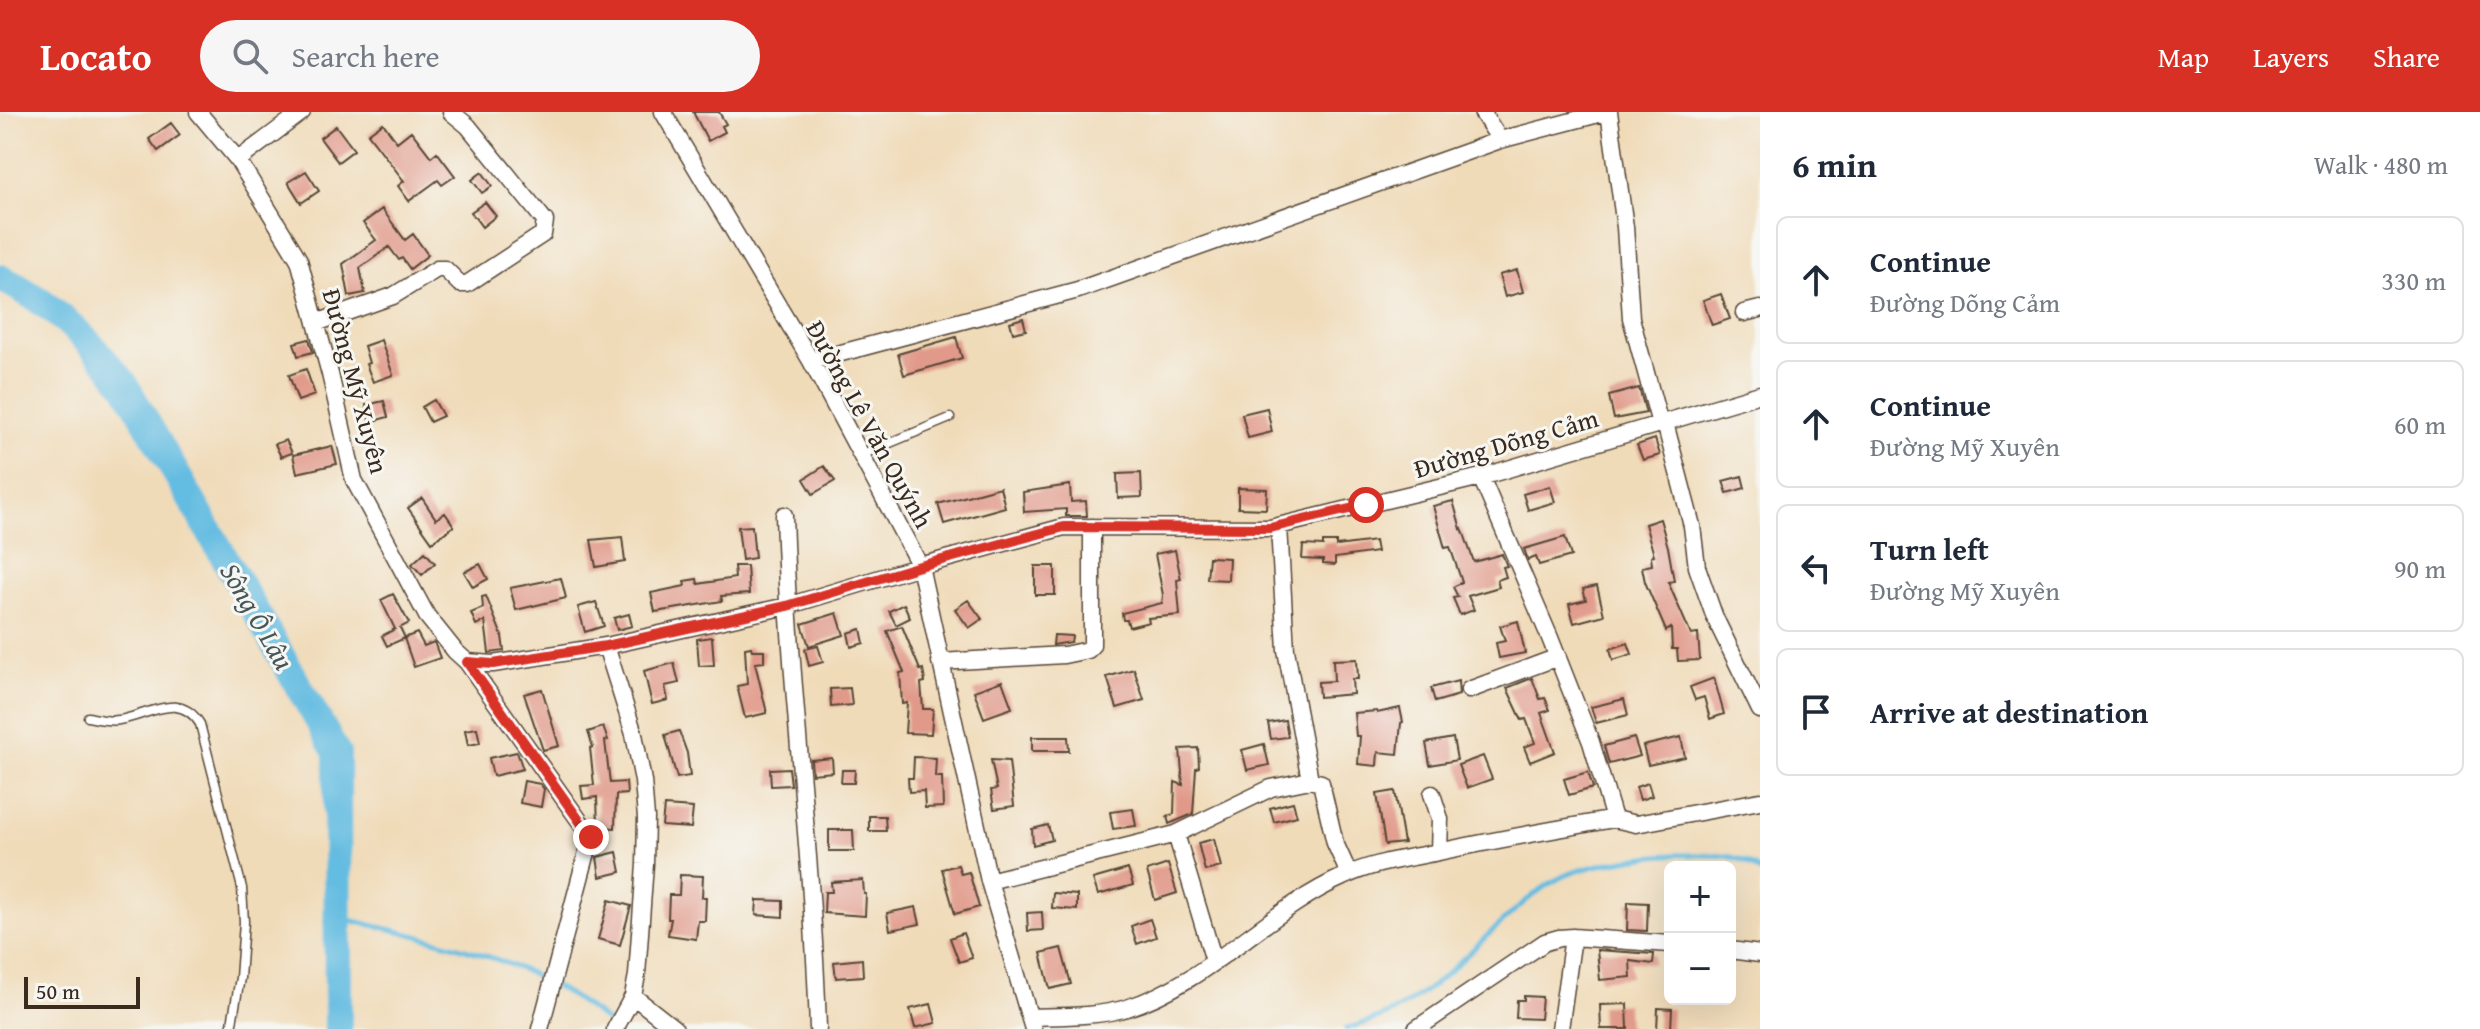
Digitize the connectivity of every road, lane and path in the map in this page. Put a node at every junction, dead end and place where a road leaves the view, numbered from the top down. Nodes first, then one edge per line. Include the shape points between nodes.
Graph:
1 (198, 112) edge
2 (302, 112) edge
3 (451, 112) edge
4 (663, 112) edge
5 (1482, 112) edge
6 (1608, 112) edge
7 (1500, 140) junction
8 (238, 160) junction
9 (316, 323) junction
10 (811, 361) junction
11 (1760, 394) edge
12 (950, 418) dead end
13 (1662, 424) junction
14 (861, 455) junction
15 (1481, 477) junction
16 (784, 515) dead end
17 (1279, 526) junction
18 (1092, 527) junction
19 (920, 566) junction
20 (787, 606) junction
21 (606, 646) junction
22 (1558, 657) junction
23 (467, 662) junction
24 (940, 662) junction
25 (1469, 690) dead end
26 (1760, 710) edge
27 (88, 717) dead end
28 (1310, 780) junction
29 (1432, 794) dead end
30 (1760, 801) edge
31 (1614, 819) junction
32 (1176, 834) junction
33 (1439, 852) junction
34 (1349, 874) junction
35 (989, 881) junction
36 (1573, 937) junction
37 (1664, 944) edge
38 (1736, 951) edge
39 (1760, 954) edge
40 (1214, 961) junction
41 (631, 1000) junction
42 (1031, 1023) edge
43 (231, 1029) edge
44 (540, 1029) edge
45 (615, 1029) edge
46 (675, 1029) edge
47 (818, 1029) edge
48 (1416, 1029) edge
49 (1560, 1029) edge

1 - 8 street, Đường Mỹ Xuyên
2 - 8 street
3 - 9 street via 545,221 543,234 467,284 437,269 393,296
4 - 10 street, Đường Lê Văn Quýnh
5 - 7 street
6 - 7 street
6 - 13 street via 1625,227 1631,318
7 - 10 street via 1078,290
8 - 9 street, Đường Mỹ Xuyên via 299,260
9 - 23 street, Đường Mỹ Xuyên via 354,480 427,616
10 - 14 street, Đường Lê Văn Quýnh
11 - 13 street, Đường Dõng Cảm
12 - 14 lane
13 - 15 street, Đường Dõng Cảm
13 - 26 street via 1692,526 1697,567 1715,618
14 - 19 street, Đường Lê Văn Quýnh
15 - 17 street, Đường Dõng Cảm
15 - 22 street
16 - 20 street
17 - 18 street, Đường Dõng Cảm
17 - 28 street via 1286,650
18 - 19 street, Đường Dõng Cảm via 1064,527
18 - 24 street via 1088,650
19 - 20 street, Đường Dõng Cảm
19 - 24 street, Đường Lê Văn Quýnh
20 - 21 street, Đường Dõng Cảm
20 - 47 street
21 - 23 street via 493,664
21 - 41 street via 634,734 644,794 642,916
22 - 25 street
22 - 31 street
23 - 44 street, Đường Mỹ Xuyên via 591,837
24 - 35 street, Đường Lê Văn Quýnh
27 - 43 lane via 115,721 176,706 194,714 200,724 242,888 240,978
28 - 32 street via 1262,791
28 - 34 street via 1321,783 1335,843
29 - 33 street via 1440,819
30 - 31 street via 1636,824
31 - 33 street
32 - 35 street
32 - 40 street
33 - 34 street
34 - 40 street via 1287,907
35 - 42 street, Đường Lê Văn Quýnh
36 - 37 street
36 - 48 street via 1535,947
36 - 49 street
38 - 39 street
40 - 42 street via 1125,1008
41 - 45 street
41 - 46 street

